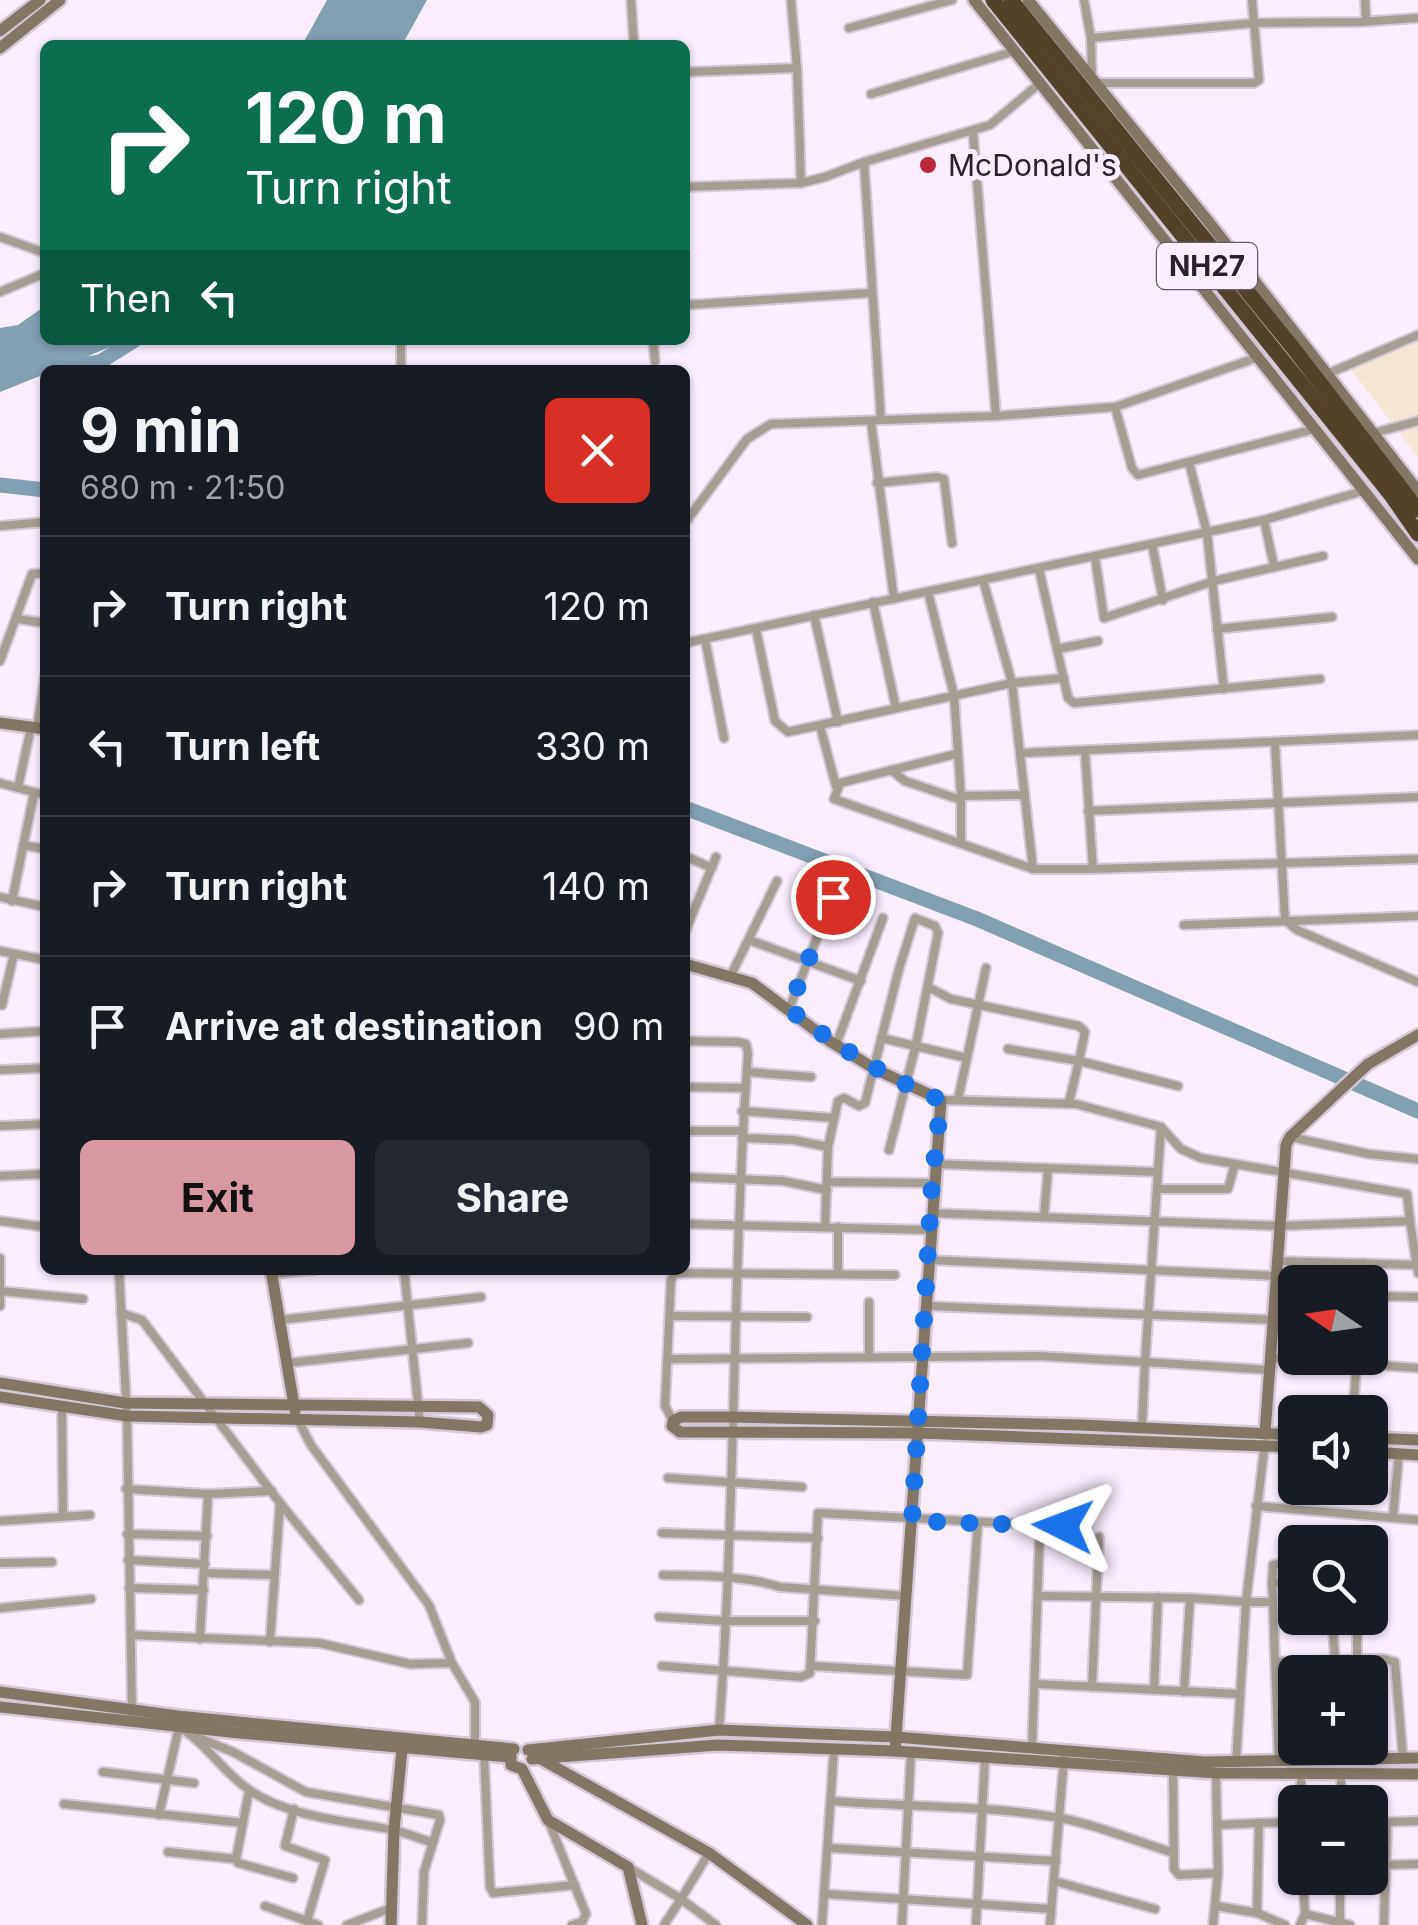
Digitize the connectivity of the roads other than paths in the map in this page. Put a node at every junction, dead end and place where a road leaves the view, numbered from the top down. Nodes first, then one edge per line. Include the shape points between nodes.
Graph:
1 (40, 0) edge
2 (60, 0) edge
3 (631, 0) edge
4 (791, 0) edge
5 (952, 0) edge
6 (974, 0) edge
7 (993, 0) edge
8 (1011, 0) edge
9 (1028, 0) edge
10 (1084, 0) edge
11 (1252, 0) edge
12 (1365, 0) edge
13 (1417, 18) edge
14 (1366, 19) junction
15 (1254, 22) junction
16 (849, 28) dead end
17 (0, 31) edge
18 (1091, 38) junction
19 (634, 40) edge
20 (0, 48) edge
21 (1014, 51) junction
22 (798, 68) junction
23 (690, 72) edge
24 (1094, 81) junction
25 (1040, 83) junction
26 (871, 94) dead end
27 (973, 132) junction
28 (864, 162) junction
29 (801, 183) junction
30 (690, 187) edge
31 (0, 236) edge
32 (40, 251) edge
33 (40, 275) edge
34 (0, 292) edge
35 (870, 293) junction
36 (690, 306) edge
37 (1418, 334) edge
38 (653, 345) edge
39 (1259, 357) junction
40 (655, 362) dead end
41 (1327, 374) junction
42 (1115, 407) junction
43 (996, 416) junction
44 (876, 420) junction
45 (1418, 421) edge
46 (1316, 429) junction
47 (1373, 433) junction
48 (1189, 462) junction
49 (877, 483) junction
50 (1418, 490) edge
51 (1362, 491) junction
52 (1418, 510) edge
53 (690, 516) edge
54 (1264, 520) junction
55 (40, 522) edge
56 (0, 526) edge
57 (1207, 533) junction
58 (1418, 534) edge
59 (952, 543) dead end
60 (1152, 544) junction
61 (1095, 556) junction
62 (1323, 556) dead end
63 (1418, 559) edge
64 (1274, 566) junction
65 (1038, 568) junction
66 (40, 574) edge
67 (983, 580) junction
68 (1214, 580) junction
69 (928, 592) junction
70 (894, 599) junction
71 (1163, 600) junction
72 (873, 602) junction
73 (814, 615) junction
74 (1332, 617) dead end
75 (18, 619) junction
76 (40, 622) edge
77 (1218, 628) junction
78 (756, 629) junction
79 (705, 639) junction
80 (1098, 641) dead end
81 (690, 642) edge
82 (1057, 650) junction
83 (0, 661) edge
84 (1064, 678) junction
85 (1320, 679) dead end
86 (1012, 683) junction
87 (1224, 688) junction
88 (954, 695) junction
89 (896, 708) junction
90 (838, 722) junction
91 (0, 723) edge
92 (820, 726) junction
93 (38, 728) edge
94 (1418, 735) edge
95 (724, 738) dead end
96 (1275, 744) junction
97 (1085, 752) junction
98 (1022, 753) junction
99 (956, 754) junction
100 (891, 770) junction
101 (0, 783) edge
102 (836, 786) junction
103 (18, 788) junction
104 (34, 793) junction
105 (40, 794) edge
106 (1025, 795) junction
107 (1418, 797) edge
108 (961, 798) junction
109 (1277, 803) junction
110 (1088, 811) junction
111 (961, 841) junction
112 (23, 844) junction
113 (40, 848) edge
114 (690, 858) edge
115 (716, 858) dead end
116 (1418, 859) edge
117 (1279, 861) junction
118 (712, 868) junction
119 (1033, 869) junction
120 (1093, 869) junction
121 (777, 880) dead end
122 (833, 897) dead end
123 (0, 898) edge
124 (12, 901) junction
125 (40, 906) edge
126 (1418, 916) edge
127 (883, 918) dead end
128 (690, 920) edge
129 (1285, 920) junction
130 (1184, 925) dead end
131 (749, 940) junction
132 (0, 951) edge
133 (14, 954) junction
134 (40, 959) edge
135 (808, 962) junction
136 (690, 965) edge
137 (986, 968) dead end
138 (731, 975) junction
139 (860, 980) junction
140 (1418, 982) edge
141 (928, 987) junction
142 (2, 1005) edge
143 (978, 1006) junction
144 (789, 1009) junction
145 (40, 1032) edge
146 (0, 1034) edge
147 (1418, 1036) edge
148 (881, 1038) junction
149 (690, 1041) edge
150 (836, 1045) junction
151 (916, 1045) junction
152 (1008, 1050) dead end
153 (966, 1058) junction
154 (1079, 1061) junction
155 (40, 1068) edge
156 (875, 1069) junction
157 (0, 1070) edge
158 (747, 1072) junction
159 (811, 1077) dead end
160 (907, 1086) junction
161 (1178, 1086) dead end
162 (690, 1087) edge
163 (743, 1088) junction
164 (958, 1099) junction
165 (941, 1100) junction
166 (1069, 1102) junction
167 (742, 1111) junction
168 (834, 1118) junction
169 (40, 1124) edge
170 (0, 1126) edge
171 (1161, 1127) junction
172 (690, 1131) edge
173 (742, 1134) junction
174 (1290, 1137) junction
175 (828, 1148) junction
176 (889, 1150) dead end
177 (1418, 1159) edge
178 (934, 1164) junction
179 (1234, 1164) junction
180 (1048, 1170) junction
181 (1158, 1172) junction
182 (1283, 1173) junction
183 (40, 1174) edge
184 (0, 1176) edge
185 (690, 1177) edge
186 (741, 1178) junction
187 (932, 1183) junction
188 (827, 1186) junction
189 (1156, 1189) junction
190 (1408, 1194) junction
191 (1418, 1196) edge
192 (932, 1213) junction
193 (1044, 1216) junction
194 (0, 1221) edge
195 (1154, 1221) junction
196 (690, 1224) edge
197 (739, 1225) junction
198 (40, 1226) edge
199 (1280, 1226) junction
200 (826, 1227) junction
201 (838, 1227) junction
202 (1413, 1227) edge
203 (930, 1230) junction
204 (0, 1258) edge
205 (929, 1260) junction
206 (1278, 1261) junction
207 (1363, 1264) joint
208 (1278, 1265) edge
209 (1417, 1265) edge
210 (1151, 1268) junction
211 (690, 1272) edge
212 (1418, 1273) edge
213 (738, 1274) junction
214 (838, 1274) junction
215 (118, 1275) edge
216 (272, 1275) edge
217 (404, 1275) edge
218 (674, 1275) edge
219 (895, 1275) dead end
220 (1278, 1276) edge
221 (1278, 1291) edge
222 (0, 1292) edge
223 (1388, 1296) edge
224 (1418, 1297) edge
225 (481, 1298) dead end
226 (82, 1299) dead end
227 (869, 1302) dead end
228 (407, 1304) junction
229 (0, 1306) edge
230 (927, 1306) junction
231 (121, 1313) junction
232 (1148, 1315) junction
233 (670, 1316) junction
234 (738, 1317) junction
235 (807, 1317) dead end
236 (280, 1320) junction
237 (1276, 1320) junction
238 (468, 1343) dead end
239 (412, 1351) junction
240 (922, 1356) junction
241 (870, 1357) junction
242 (669, 1359) junction
243 (736, 1359) junction
244 (1145, 1362) junction
245 (288, 1363) junction
246 (1271, 1364) junction
247 (1278, 1364) edge
248 (1388, 1365) edge
249 (1418, 1368) edge
250 (0, 1382) edge
251 (0, 1397) edge
252 (205, 1404) junction
253 (293, 1406) junction
254 (418, 1407) junction
255 (62, 1409) junction
256 (126, 1409) junction
257 (215, 1418) junction
258 (734, 1418) junction
259 (298, 1420) junction
260 (673, 1421) junction
261 (420, 1422) junction
262 (918, 1427) junction
263 (1142, 1428) junction
264 (732, 1432) junction
265 (1278, 1437) edge
266 (1388, 1439) edge
267 (1265, 1440) junction
268 (1418, 1440) edge
269 (1278, 1443) edge
270 (1388, 1453) edge
271 (1400, 1454) junction
272 (1418, 1455) edge
273 (668, 1478) dead end
274 (731, 1483) junction
275 (802, 1487) dead end
276 (126, 1489) junction
277 (272, 1490) junction
278 (208, 1494) junction
279 (280, 1502) junction
280 (1256, 1506) junction
281 (90, 1515) dead end
282 (62, 1516) junction
283 (1392, 1517) junction
284 (1418, 1520) edge
285 (0, 1521) edge
286 (912, 1521) junction
287 (978, 1522) junction
288 (1040, 1525) junction
289 (1063, 1526) dead end
290 (662, 1533) dead end
291 (127, 1534) junction
292 (728, 1534) junction
293 (206, 1536) junction
294 (1100, 1537) dead end
295 (818, 1538) junction
296 (128, 1560) junction
297 (52, 1562) dead end
298 (0, 1563) edge
299 (1278, 1565) edge
300 (205, 1568) junction
301 (272, 1575) junction
302 (663, 1575) dead end
303 (726, 1577) junction
304 (1272, 1582) junction
305 (1278, 1582) edge
306 (129, 1588) junction
307 (816, 1589) junction
308 (204, 1590) junction
309 (906, 1596) junction
310 (1039, 1596) junction
311 (1158, 1597) junction
312 (1190, 1598) junction
313 (90, 1599) dead end
314 (1098, 1599) junction
315 (359, 1600) dead end
316 (1246, 1602) junction
317 (1273, 1602) junction
318 (0, 1608) edge
319 (659, 1616) dead end
320 (724, 1621) junction
321 (815, 1621) junction
322 (131, 1635) junction
323 (200, 1639) junction
324 (270, 1642) junction
325 (1388, 1659) edge
326 (1275, 1662) joint
327 (452, 1663) junction
328 (662, 1666) dead end
329 (813, 1666) junction
330 (902, 1671) junction
331 (723, 1672) junction
332 (1036, 1684) junction
333 (1092, 1687) junction
334 (1154, 1690) junction
335 (0, 1692) edge
336 (1184, 1692) junction
337 (1240, 1694) junction
338 (0, 1707) edge
339 (132, 1716) junction
340 (180, 1727) junction
341 (719, 1730) junction
342 (195, 1736) junction
343 (896, 1736) junction
344 (1278, 1738) edge
345 (403, 1741) junction
346 (718, 1745) junction
347 (1032, 1747) junction
348 (480, 1749) junction
349 (834, 1749) junction
350 (1065, 1750) junction
351 (895, 1751) junction
352 (911, 1753) junction
353 (524, 1754) junction
354 (1388, 1757) edge
355 (1402, 1758) junction
356 (1418, 1758) edge
357 (984, 1759) junction
358 (1031, 1762) junction
359 (1236, 1762) junction
360 (1278, 1763) edge
361 (1064, 1764) junction
362 (1173, 1770) junction
363 (103, 1772) dead end
364 (1216, 1773) junction
365 (1418, 1774) edge
366 (1301, 1776) junction
367 (1341, 1776) junction
368 (168, 1780) junction
369 (194, 1783) dead end
370 (1301, 1785) edge
371 (1341, 1785) edge
372 (249, 1791) junction
373 (830, 1800) junction
374 (64, 1804) dead end
375 (396, 1806) junction
376 (908, 1808) junction
377 (982, 1808) junction
378 (294, 1809) junction
379 (159, 1814) junction
380 (1059, 1818) junction
381 (548, 1820) junction
382 (1418, 1820) edge
383 (1278, 1822) edge
384 (1388, 1822) edge
385 (243, 1823) junction
386 (1259, 1823) junction
387 (1218, 1825) junction
388 (394, 1830) junction
389 (433, 1843) junction
390 (828, 1848) junction
391 (168, 1852) dead end
392 (710, 1853) junction
393 (906, 1853) junction
394 (1174, 1853) junction
395 (979, 1856) junction
396 (236, 1859) junction
397 (1056, 1860) junction
398 (1418, 1864) edge
399 (1388, 1865) edge
400 (628, 1868) junction
401 (1218, 1873) junction
402 (293, 1878) dead end
403 (1054, 1881) junction
404 (575, 1886) junction
405 (826, 1894) junction
406 (1304, 1895) edge
407 (1342, 1895) edge
408 (1384, 1895) edge
409 (681, 1899) junction
410 (904, 1899) junction
411 (977, 1903) junction
412 (265, 1906) dead end
413 (1216, 1906) junction
414 (392, 1908) junction
415 (1052, 1909) junction
416 (1155, 1909) dead end
417 (1257, 1913) junction
418 (1305, 1914) junction
419 (307, 1921) junction
420 (799, 1923) edge
421 (1345, 1924) edge
422 (318, 1925) edge
423 (346, 1925) edge
424 (392, 1925) edge
425 (422, 1925) edge
426 (573, 1925) edge
427 (642, 1925) edge
428 (664, 1925) edge
429 (716, 1925) edge
430 (822, 1925) edge
431 (902, 1925) edge
432 (976, 1925) edge
433 (1050, 1925) edge
434 (1213, 1925) edge
435 (1286, 1925) edge
436 (1300, 1925) edge
437 (1384, 1925) edge

1 - 17 street
2 - 20 street
3 - 19 street
4 - 22 street
5 - 16 street
6 - 21 street
7 - 58 highway, NH27
8 - 52 highway, NH27
9 - 24 street
10 - 18 street
11 - 15 street
12 - 14 street
13 - 14 street
14 - 15 street
15 - 18 street
15 - 24 street via 1261,74 1254,83
18 - 24 street
21 - 25 street
21 - 26 street
22 - 23 street
22 - 29 street
24 - 41 street
25 - 27 street
25 - 39 street
27 - 28 street
27 - 43 street
28 - 29 street
28 - 35 street
29 - 30 street
31 - 32 street
33 - 34 street
35 - 36 street
35 - 44 street
37 - 41 street
38 - 40 street
39 - 42 street
39 - 46 street
41 - 47 street
42 - 43 street
42 - 48 street via 1134,473
43 - 44 street
44 - 49 street
44 - 53 street via 762,427
45 - 47 street
46 - 48 street
46 - 51 street
47 - 50 street
48 - 57 street
49 - 59 street via 944,479
49 - 70 street
51 - 54 street
51 - 63 street
54 - 57 street
54 - 64 street
55 - 56 street
57 - 60 street
57 - 68 street
60 - 61 street
60 - 71 street
61 - 65 street
61 - 71 street via 1104,618
62 - 64 street
64 - 68 street
65 - 67 street
65 - 82 street
66 - 75 street via 32,574
67 - 69 street
67 - 86 street
68 - 71 street
68 - 77 street
69 - 70 street
69 - 88 street
70 - 72 street
72 - 73 street
72 - 89 street
73 - 78 street
73 - 90 street
74 - 77 street
75 - 76 street
75 - 83 street
77 - 87 street
78 - 79 street
78 - 92 street via 775,720 788,732
79 - 81 street
79 - 95 street
80 - 82 street
82 - 84 street
84 - 86 street
84 - 87 street via 1074,703
85 - 87 street
86 - 88 street
86 - 98 street
88 - 89 street
88 - 99 street
89 - 90 street
90 - 92 street
91 - 93 street
92 - 102 street
93 - 103 street
94 - 96 street
96 - 97 street
96 - 109 street
97 - 98 street
97 - 110 street
98 - 106 street
99 - 100 street
99 - 108 street
100 - 102 street
100 - 108 street
101 - 103 street
102 - 111 street via 837,803
103 - 104 street
104 - 105 street
104 - 112 street
106 - 108 street
106 - 119 street
107 - 109 street
108 - 111 street
109 - 110 street
109 - 117 street
110 - 120 street
111 - 119 street
112 - 113 street
112 - 124 street
114 - 118 street
115 - 118 street
116 - 117 street
117 - 120 street
117 - 129 street
118 - 128 street
119 - 120 street
121 - 131 street
122 - 135 street
123 - 124 street
124 - 125 street
126 - 129 street
127 - 139 street
129 - 130 street
129 - 140 street
131 - 135 street
131 - 138 street
132 - 133 street
133 - 134 street
133 - 142 street
135 - 139 street
135 - 144 street
136 - 138 street
137 - 143 street
138 - 144 street
139 - 150 street
141 - 143 street
141 - 148 street via 938,929 916,918
141 - 151 street
143 - 153 street
143 - 154 street via 1084,1028
144 - 150 street
145 - 146 street
147 - 174 street via 1368,1064
148 - 151 street
148 - 156 street
149 - 158 street via 746,1044
150 - 156 street
151 - 153 street
151 - 160 street
152 - 154 street
153 - 164 street
154 - 161 street
154 - 166 street
155 - 157 street
156 - 160 street
156 - 168 street via 863,1106 840,1098
158 - 159 street
158 - 163 street
160 - 165 street
160 - 176 street
162 - 163 street
163 - 167 street
164 - 165 street
164 - 166 street
165 - 178 street
166 - 171 street
167 - 168 street
167 - 173 street
168 - 175 street
169 - 170 street
171 - 179 street via 1181,1149
171 - 181 street
172 - 173 street
173 - 175 street
173 - 186 street
174 - 177 street
174 - 182 street
175 - 188 street
178 - 180 street
178 - 187 street
179 - 182 street
179 - 189 street via 1228,1188
180 - 181 street
180 - 193 street
181 - 189 street
182 - 190 street
182 - 199 street
183 - 184 street
185 - 186 street
186 - 188 street
186 - 197 street
187 - 188 street
187 - 192 street
188 - 200 street
189 - 195 street
190 - 191 street
190 - 202 street
192 - 193 street
192 - 203 street
193 - 195 street
194 - 198 street
195 - 199 street
195 - 210 street
196 - 197 street
197 - 200 street
197 - 213 street
199 - 202 street
199 - 206 street
200 - 201 street
201 - 203 street
201 - 214 street
202 - 209 street
203 - 205 street
204 - 222 street
205 - 210 street
205 - 230 street
206 - 207 street
206 - 208 street
207 - 209 street
209 - 212 street
210 - 220 street
210 - 232 street
211 - 213 street
213 - 214 street
213 - 234 street
214 - 219 street
215 - 231 street
216 - 236 street
217 - 228 street
218 - 233 street
221 - 237 street
222 - 226 street
222 - 229 street
223 - 224 street
225 - 228 street
227 - 241 street
228 - 236 street
228 - 239 street
230 - 232 street
230 - 240 street
231 - 252 street via 142,1320
231 - 256 street
232 - 237 street
232 - 244 street
233 - 234 street
233 - 242 street
234 - 235 street
234 - 243 street
236 - 245 street
237 - 246 street
238 - 239 street
239 - 245 street
239 - 254 street
240 - 241 street
240 - 244 street
240 - 262 street
241 - 243 street
242 - 243 street
242 - 260 street via 665,1406
243 - 258 street
244 - 246 street
244 - 263 street
245 - 253 street
246 - 247 street
246 - 267 street
248 - 249 street
250 - 256 street
251 - 255 street
252 - 253 street
252 - 256 street
252 - 257 street
253 - 254 street
253 - 259 street
254 - 261 street
254 - 261 street via 479,1408 488,1414 480,1427
255 - 256 street
255 - 282 street
256 - 257 street
256 - 276 street
257 - 259 street
257 - 277 street
258 - 260 street
258 - 262 street
258 - 264 street
259 - 261 street
259 - 327 street via 424,1597
260 - 264 street via 680,1432
262 - 263 street
262 - 264 street
262 - 267 street
262 - 286 street
263 - 267 street
264 - 274 street
265 - 267 street
266 - 268 street
267 - 269 street
267 - 280 street
270 - 271 street
271 - 272 street
271 - 283 street
273 - 274 street
274 - 275 street
274 - 292 street
276 - 278 street
276 - 291 street
277 - 278 street
277 - 279 street
278 - 293 street
279 - 301 street
279 - 315 street
280 - 283 street
280 - 316 street
281 - 282 street
282 - 285 street
283 - 284 street
286 - 287 street
286 - 295 street via 818,1513
286 - 309 street
287 - 288 street
287 - 330 street via 966,1675
288 - 289 street
288 - 310 street
290 - 292 street
291 - 293 street
291 - 296 street
292 - 295 street
292 - 303 street
293 - 300 street
294 - 314 street
295 - 307 street
296 - 300 street
296 - 306 street
297 - 298 street
299 - 304 street
300 - 301 street
300 - 308 street
301 - 324 street
302 - 303 street
303 - 307 street
303 - 320 street
304 - 305 street
304 - 317 street
306 - 308 street
306 - 322 street
307 - 309 street
307 - 321 street
308 - 323 street
309 - 330 street
310 - 314 street
310 - 332 street
311 - 312 street
311 - 314 street
311 - 334 street
312 - 316 street
312 - 336 street
313 - 318 street
314 - 333 street
316 - 317 street
316 - 337 street
317 - 326 street
319 - 320 street
320 - 321 street
320 - 331 street
321 - 329 street
322 - 323 street
322 - 339 street
323 - 324 street
324 - 327 street via 334,1645 410,1664
325 - 355 street via 1396,1662
326 - 344 street
327 - 348 street via 475,1702
328 - 331 street
329 - 330 street
329 - 331 street via 801,1677
330 - 343 street
331 - 341 street
332 - 333 street
332 - 347 street
333 - 334 street
334 - 336 street
335 - 339 street
336 - 337 street
337 - 359 street
338 - 339 street
339 - 340 street
339 - 345 street
340 - 342 street
340 - 345 street
340 - 368 street
341 - 343 street
341 - 346 street
341 - 353 street
342 - 372 street
342 - 375 street via 306,1792
343 - 347 street
343 - 351 street
345 - 348 street
345 - 375 street
346 - 349 street
346 - 353 street
347 - 350 street
347 - 358 street
348 - 353 street
348 - 404 street via 493,1893
349 - 351 street
349 - 373 street
350 - 359 street
350 - 361 street
351 - 352 street
352 - 357 street
352 - 376 street
353 - 381 street via 529,1766 522,1770
353 - 392 street
354 - 355 street
355 - 356 street
357 - 358 street
357 - 377 street
358 - 361 street
359 - 360 street
361 - 362 street
361 - 380 street
362 - 364 street
362 - 394 street
363 - 368 street
364 - 366 street
364 - 387 street
365 - 367 street
366 - 367 street
366 - 370 street
367 - 371 street
368 - 369 street
368 - 379 street
372 - 378 street
372 - 385 street
373 - 376 street
373 - 390 street
374 - 379 street
375 - 388 street
375 - 389 street via 439,1815
376 - 377 street
376 - 393 street
377 - 380 street
377 - 395 street
378 - 388 street
378 - 419 street via 285,1846 324,1860
379 - 385 street
380 - 394 street
380 - 397 street
381 - 400 street
381 - 404 street
382 - 384 street
383 - 386 street
385 - 396 street
386 - 387 street
386 - 417 street
387 - 401 street
388 - 389 street
388 - 414 street
389 - 425 street via 424,1872
390 - 393 street
390 - 405 street
391 - 396 street
392 - 409 street
392 - 420 street
393 - 395 street
393 - 410 street
394 - 401 street via 1179,1875
395 - 397 street
395 - 411 street
396 - 402 street
397 - 403 street
398 - 399 street
400 - 409 street
400 - 427 street
401 - 413 street
403 - 415 street
403 - 416 street
404 - 426 street via 586,1914
405 - 410 street
405 - 430 street
406 - 418 street
407 - 421 street
408 - 437 street
409 - 428 street
409 - 429 street
410 - 411 street
410 - 431 street
411 - 415 street
411 - 432 street
412 - 419 street
413 - 417 street
413 - 434 street
414 - 423 street
414 - 424 street
415 - 433 street
417 - 435 street
418 - 421 street
418 - 436 street
419 - 422 street

